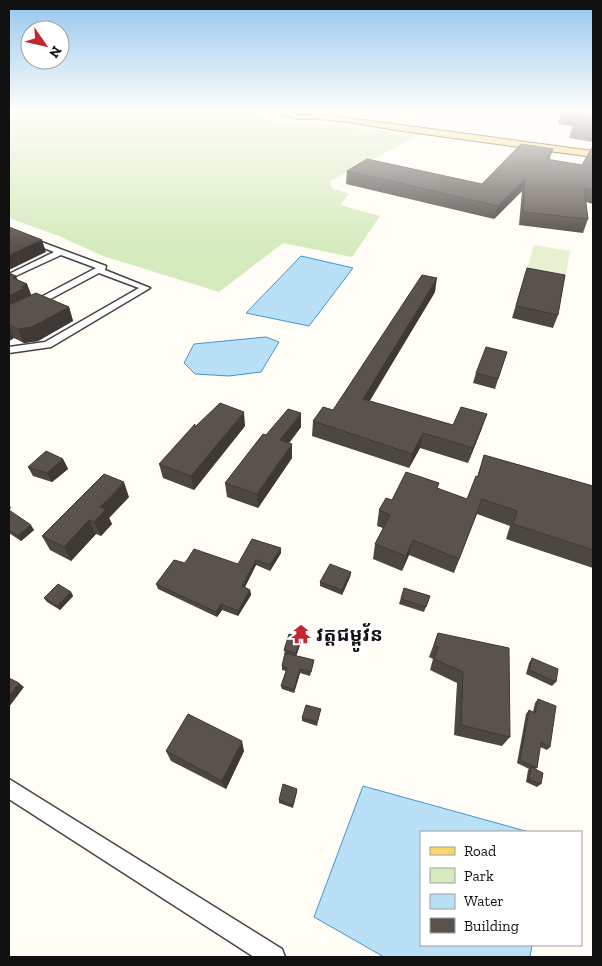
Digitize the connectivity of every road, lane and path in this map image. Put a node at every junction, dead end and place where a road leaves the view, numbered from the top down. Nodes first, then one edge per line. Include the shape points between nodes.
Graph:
1 (9, 232) edge
2 (21, 237) junction
3 (9, 242) edge
4 (60, 252) junction
5 (98, 270) junction
6 (9, 277) edge
7 (9, 318) edge
8 (9, 350) edge
9 (9, 788) edge
10 (274, 957) edge

1 - 2 street
2 - 3 street
2 - 4 street
4 - 5 street via 103,268
4 - 6 street
5 - 7 street
5 - 8 street via 146,288 48,345
9 - 10 street

